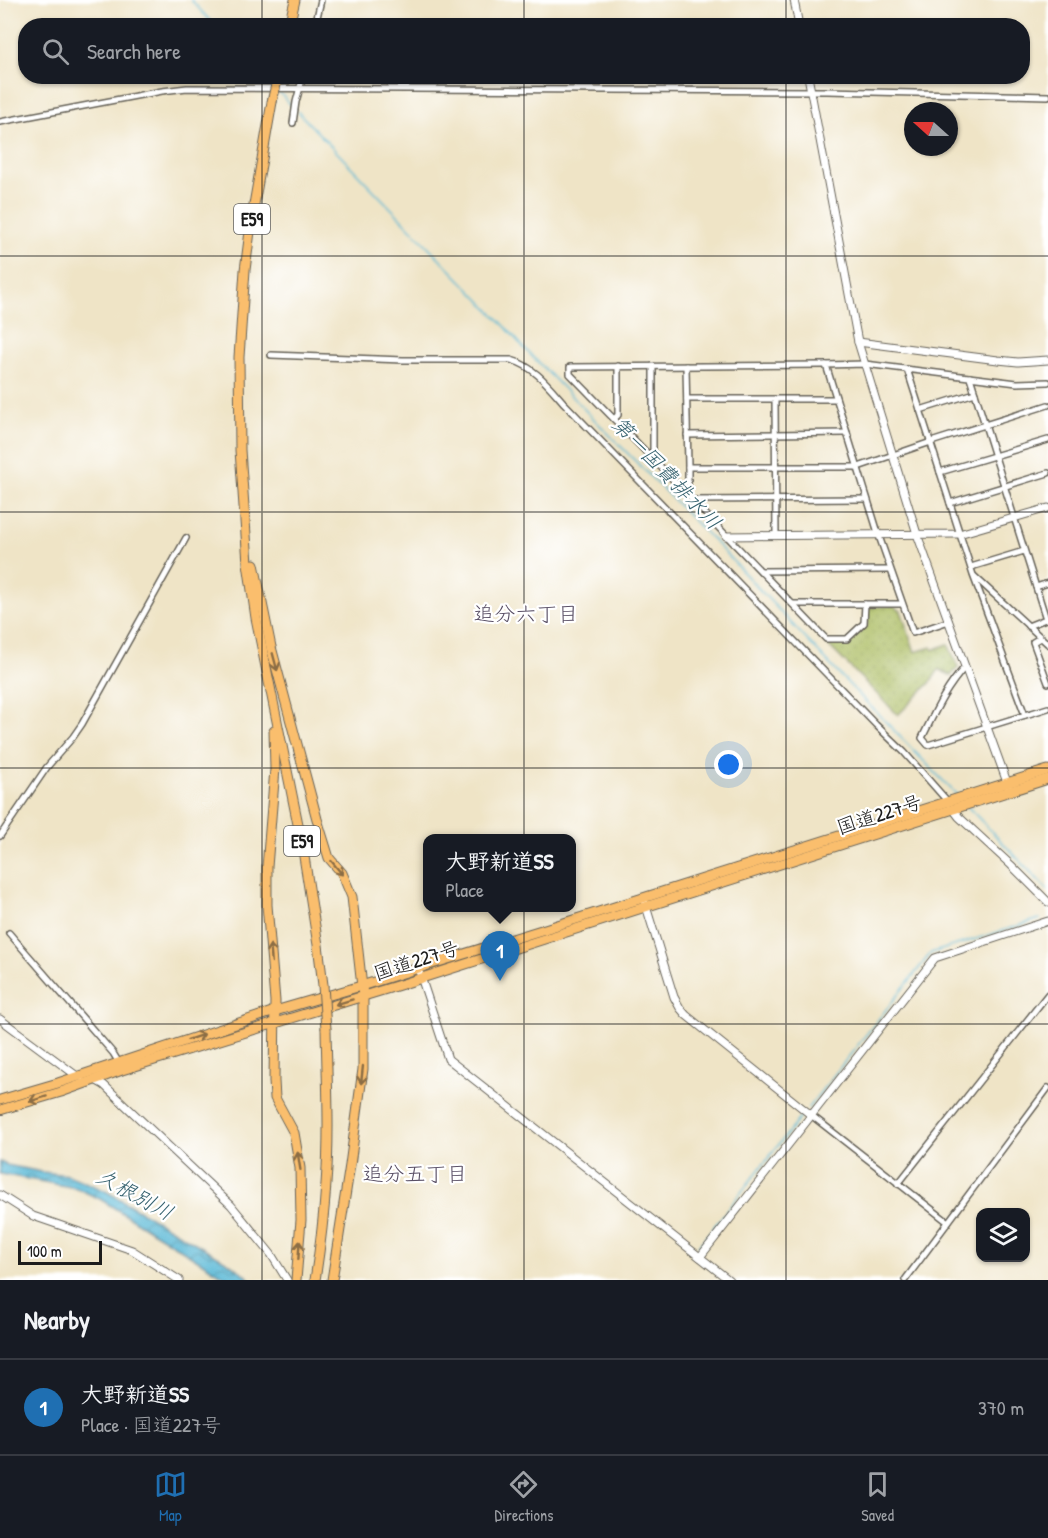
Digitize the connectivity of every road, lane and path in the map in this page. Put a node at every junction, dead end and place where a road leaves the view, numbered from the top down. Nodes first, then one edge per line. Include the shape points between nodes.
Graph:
1 (295, 0) edge
2 (321, 0) edge
3 (794, 0) edge
4 (291, 18) edge
5 (317, 18) edge
6 (797, 18) edge
7 (276, 84) edge
8 (301, 84) edge
9 (810, 84) edge
10 (300, 88) junction
11 (811, 92) junction
12 (1048, 96) edge
13 (0, 122) edge
14 (293, 123) dead end
15 (858, 342) junction
16 (271, 355) dead end
17 (1048, 360) edge
18 (865, 364) junction
19 (826, 365) junction
20 (618, 366) junction
21 (653, 366) junction
22 (687, 366) junction
23 (907, 369) junction
24 (970, 377) junction
25 (1048, 382) edge
26 (975, 393) junction
27 (687, 399) junction
28 (775, 399) junction
29 (836, 399) junction
30 (1048, 405) edge
31 (920, 410) junction
32 (614, 419) junction
33 (986, 425) junction
34 (847, 433) junction
35 (775, 434) junction
36 (687, 435) junction
37 (1048, 440) edge
38 (931, 442) junction
39 (893, 455) junction
40 (650, 456) junction
41 (995, 456) junction
42 (688, 467) junction
43 (776, 467) junction
44 (858, 467) junction
45 (940, 472) junction
46 (1048, 473) edge
47 (1004, 486) junction
48 (690, 498) junction
49 (867, 498) junction
50 (776, 500) junction
51 (950, 503) junction
52 (1048, 508) edge
53 (1015, 518) junction
54 (917, 534) junction
55 (959, 534) junction
56 (726, 536) junction
57 (776, 536) junction
58 (879, 536) junction
59 (186, 538) dead end
60 (1024, 551) junction
61 (970, 567) junction
62 (890, 570) junction
63 (761, 571) junction
64 (973, 575) junction
65 (254, 582) junction
66 (1048, 583) edge
67 (1036, 587) junction
68 (793, 604) junction
69 (865, 604) junction
70 (902, 604) junction
71 (1047, 619) edge
72 (949, 621) junction
73 (1028, 626) junction
74 (1040, 638) junction
75 (1048, 644) edge
76 (965, 667) junction
77 (1048, 683) edge
78 (272, 699) junction
79 (1048, 708) edge
80 (1025, 715) junction
81 (987, 727) junction
82 (1048, 770) edge
83 (1048, 779) edge
84 (1009, 787) junction
85 (954, 804) junction
86 (0, 836) edge
87 (645, 902) junction
88 (1048, 902) edge
89 (1048, 921) edge
90 (9, 933) dead end
91 (420, 973) junction
92 (362, 991) junction
93 (1048, 994) edge
94 (275, 1011) junction
95 (0, 1019) edge
96 (275, 1023) junction
97 (119, 1063) junction
98 (77, 1076) junction
99 (94, 1079) junction
100 (1048, 1088) edge
101 (0, 1101) edge
102 (0, 1110) edge
103 (808, 1112) junction
104 (898, 1184) junction
105 (0, 1195) edge
106 (948, 1222) junction
107 (700, 1257) junction
108 (179, 1280) edge
109 (287, 1280) edge
110 (296, 1280) edge
111 (315, 1280) edge
112 (332, 1280) edge
113 (729, 1280) edge
114 (905, 1280) edge

1 - 4 highway
2 - 5 street
3 - 6 street
7 - 65 highway, E59, bridge via 252,216 239,357 242,491
8 - 10 street
9 - 11 street
10 - 11 street
10 - 13 street, bridge via 187,88
10 - 14 street
11 - 12 street
11 - 15 street
15 - 17 street via 1018,362
15 - 18 street
16 - 85 street via 510,360 526,366 543,379
18 - 19 street
18 - 23 street
18 - 39 street
19 - 22 street
19 - 29 street
20 - 21 street
20 - 32 street via 618,415
20 - 32 street via 570,367 570,374
21 - 22 street
21 - 40 street
22 - 27 street
23 - 24 street
23 - 31 street
24 - 25 street
24 - 26 street
26 - 31 street
26 - 33 street
27 - 28 street
27 - 36 street
28 - 29 street
28 - 35 street
29 - 34 street
30 - 33 street
31 - 38 street
32 - 40 street
33 - 38 street
33 - 41 street
34 - 35 street
34 - 44 street
35 - 36 street
35 - 43 street
36 - 42 street
37 - 41 street
38 - 39 street
38 - 45 street
39 - 44 street
39 - 54 street
40 - 48 street
41 - 45 street
41 - 47 street
42 - 43 street
42 - 48 street
43 - 44 street
43 - 50 street
44 - 49 street
45 - 51 street
46 - 47 street
47 - 51 street
47 - 53 street
48 - 50 street
48 - 56 street
49 - 50 street
49 - 58 street
50 - 57 street
51 - 55 street
52 - 53 street
53 - 55 street
53 - 60 street
54 - 55 street
54 - 58 street
54 - 72 street
55 - 61 street
56 - 57 street
56 - 63 street
57 - 58 street
58 - 62 street
59 - 86 street via 82,724
60 - 61 street
60 - 67 street
61 - 64 street
62 - 63 street
62 - 70 street
63 - 68 street
64 - 73 street
64 - 80 street
65 - 78 highway, E59 via 256,618
65 -> 92 highway via 326,849 352,897
66 - 67 street
67 - 71 street
68 - 69 street
68 - 69 street via 826,639 847,639 864,623
69 - 70 street
70 - 72 street via 913,633
71 - 73 street
72 - 76 street
73 - 74 street
74 - 75 street
74 - 77 street via 1034,642
76 - 81 street
76 - 81 street via 944,693 922,738 928,745
94 -> 78 highway via 267,905 275,769
78 - 111 highway, E59, bridge via 302,844 323,985 327,1163
79 - 80 street
80 - 81 street
81 - 84 street
82 - 84 highway, 国道227号
83 - 84 highway, 国道227号
84 - 85 highway, 国道227号
85 - 87 highway, 国道227号
85 - 88 street via 959,817
87 - 91 highway, 国道227号
87 - 103 street via 680,1008
89 - 103 street via 935,958
90 - 97 street
91 - 92 highway, 国道227号
91 - 107 street via 448,1059
92 - 94 highway, 国道227号
92 -> 96 highway, 国道227号
92 -> 112 highway via 363,1069
93 - 104 street
94 - 96 highway
97 -> 94 highway, 国道227号
95 - 98 street
96 - 99 highway, 国道227号
110 -> 96 highway via 300,1168 294,1133 275,1098
97 - 98 highway, 国道227号
98 - 99 street
98 - 101 highway, 国道227号
99 -> 102 highway, 国道227号
99 - 109 street via 104,1084 231,1205
100 - 106 street
103 - 104 street
103 - 107 street
104 - 106 street
105 - 108 street via 33,1216 132,1250
106 - 114 street
107 - 113 street

